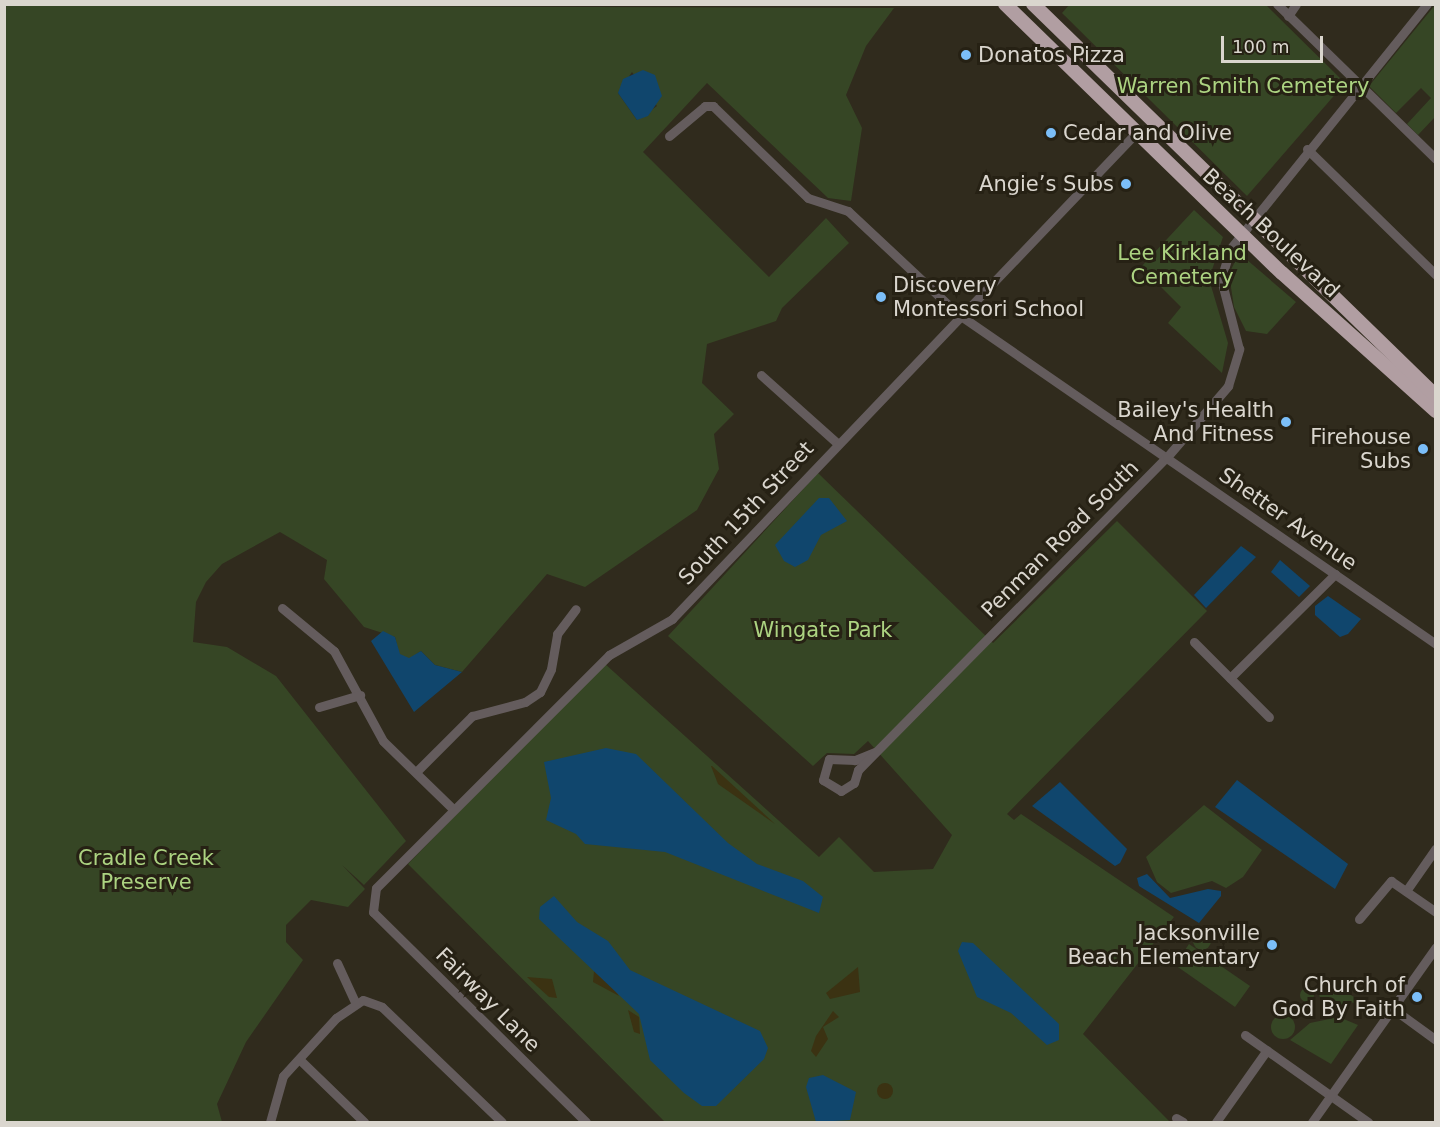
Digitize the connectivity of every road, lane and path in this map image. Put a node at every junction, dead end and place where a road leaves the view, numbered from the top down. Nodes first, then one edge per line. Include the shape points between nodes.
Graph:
1 (1005, 4) edge
2 (1022, 4) edge
3 (1033, 4) edge
4 (1277, 4) edge
5 (1296, 4) edge
6 (1427, 4) edge
7 (1288, 16) junction
8 (1048, 19) junction
9 (1028, 27) junction
10 (1088, 58) junction
11 (1360, 85) junction
12 (1136, 134) junction
13 (669, 136) dead end
14 (1307, 149) junction
15 (1436, 159) edge
16 (1251, 219) junction
17 (1240, 233) junction
18 (1436, 276) edge
19 (958, 314) junction
20 (761, 375) dead end
21 (1436, 396) edge
22 (1436, 411) edge
23 (836, 442) junction
24 (1167, 457) junction
25 (1335, 574) junction
26 (282, 608) dead end
27 (576, 609) dead end
28 (1194, 642) dead end
29 (1436, 644) edge
30 (1230, 678) junction
31 (360, 695) junction
32 (319, 708) dead end
33 (1269, 717) dead end
34 (875, 752) junction
35 (849, 759) junction
36 (417, 771) junction
37 (856, 777) junction
38 (453, 809) junction
39 (1436, 848) edge
40 (1406, 891) junction
41 (371, 901) joint
42 (1436, 912) edge
43 (1359, 919) dead end
44 (1436, 947) edge
45 (337, 963) dead end
46 (355, 1002) junction
47 (1392, 1008) junction
48 (1245, 1035) dead end
49 (1436, 1040) edge
50 (1267, 1050) junction
51 (298, 1059) junction
52 (1330, 1095) junction
53 (270, 1122) edge
54 (364, 1122) edge
55 (502, 1122) edge
56 (586, 1122) edge
57 (1216, 1122) edge
58 (1312, 1122) edge
59 (1368, 1122) edge

1 - 9 highway, Beach Boulevard
2 - 8 highway via 1037,20
3 - 8 highway
4 - 7 street
5 - 7 street
6 - 11 street, Penman Road South
7 - 11 street
8 - 10 highway
9 - 10 highway via 1044,31 1078,62
9 - 12 highway, Beach Boulevard
10 - 16 highway
11 - 14 street, Penman Road South
11 - 15 street
12 - 17 highway, Beach Boulevard
12 - 19 street, South 15th Street
13 - 19 street, Shetter Avenue via 705,106 713,106 808,198 848,211
14 - 16 street, Penman Road South
14 - 18 street
16 - 17 street, Penman Road South
16 - 21 highway
17 - 22 highway, Beach Boulevard
17 - 24 street, Penman Road South via 1221,279 1238,339 1235,375
19 - 23 street, South 15th Street
19 - 24 street, Shetter Avenue
20 - 23 street
23 - 38 street, South 15th Street via 672,619 609,655
24 - 25 street, Shetter Avenue
24 - 34 street, Penman Road South
25 - 29 street, Shetter Avenue
25 - 30 street
26 - 31 street via 334,651
27 - 36 street via 557,634 551,669 540,692 525,702 472,716
28 - 30 street
30 - 33 street
31 - 32 street
31 - 36 street via 383,741
34 - 35 street
34 - 37 street, Penman Road South
35 - 37 street
35 - 37 street via 829,759 823,780 841,791
36 - 38 street
38 - 41 street, South 15th Street via 376,888
39 - 40 street
40 - 42 street
40 - 43 street via 1391,881
41 - 56 street, Fairway Lane via 374,912
44 - 47 street
45 - 46 street
46 - 51 street
46 - 55 street via 382,1007
47 - 49 street
47 - 52 street
48 - 50 street
50 - 52 street
50 - 57 street
51 - 53 street via 276,1088
51 - 54 street
52 - 58 street
52 - 59 street

